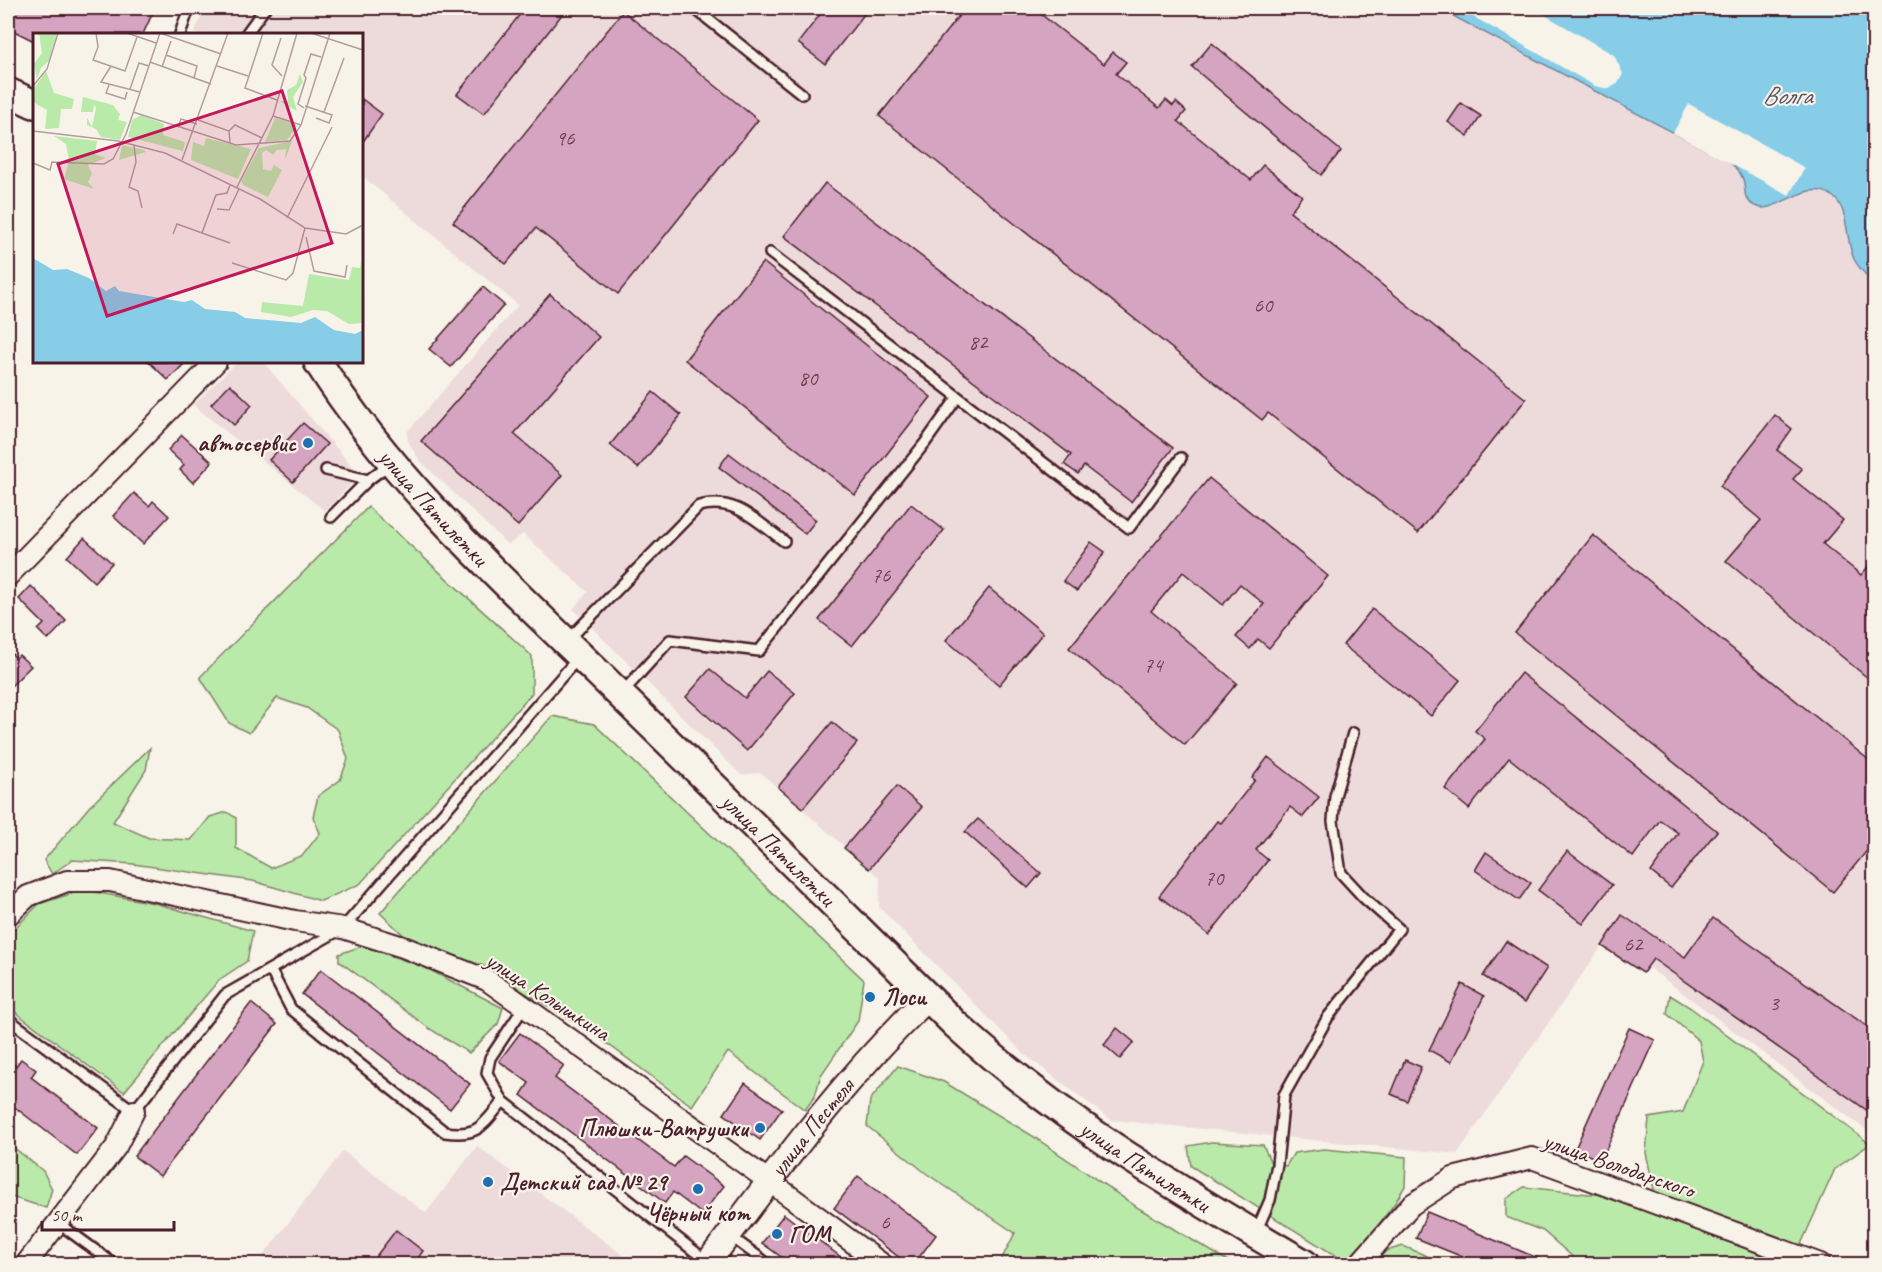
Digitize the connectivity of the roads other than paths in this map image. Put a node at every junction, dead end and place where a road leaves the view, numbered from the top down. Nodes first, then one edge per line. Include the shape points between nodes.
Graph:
1 (189, 8) edge
2 (265, 8) edge
3 (693, 8) edge
4 (180, 33) edge
5 (247, 33) edge
6 (8, 92) edge
7 (802, 94) dead end
8 (33, 104) edge
9 (770, 253) dead end
10 (215, 363) edge
11 (319, 363) edge
12 (957, 398) junction
13 (1181, 458) dead end
14 (392, 461) junction
15 (326, 470) dead end
16 (368, 480) junction
17 (331, 517) dead end
18 (784, 541) dead end
19 (8, 576) edge
20 (573, 649) junction
21 (621, 695) junction
22 (1353, 734) dead end
23 (8, 915) edge
24 (343, 928) junction
25 (271, 971) junction
26 (928, 998) junction
27 (524, 1006) junction
28 (8, 1018) edge
29 (503, 1101) junction
30 (134, 1111) junction
31 (769, 1181) junction
32 (57, 1222) junction
33 (1255, 1234) junction
34 (729, 1235) junction
35 (707, 1263) edge
36 (877, 1263) edge
37 (26, 1264) edge
38 (114, 1264) edge
39 (768, 1264) edge
40 (1305, 1264) edge
41 (1359, 1264) edge
42 (1820, 1264) edge

1 - 4 lane
2 - 5 lane
3 - 7 lane
6 - 8 main road
9 - 12 lane
10 - 19 street
11 - 14 main road, улица Пятилетки
12 - 13 lane via 1129,528
12 - 21 lane via 759,651 670,640
14 - 16 lane
14 - 20 main road, улица Пятилетки
15 - 16 lane
16 - 17 lane
18 - 20 lane via 734,506 716,502 699,506
20 - 21 main road, улица Пятилетки
20 - 24 lane
21 - 26 main road, улица Пятилетки
22 - 33 lane via 1334,805 1341,873 1399,929 1328,1017 1284,1095 1270,1200
23 - 24 street, улица Колышкина via 28,896 67,881 110,881
24 - 25 lane
24 - 27 street, улица Колышкина via 487,980
25 - 29 lane via 291,1009 445,1132 464,1135 478,1130
25 - 30 lane via 225,995
26 - 31 street, улица Пестеля via 871,1054
26 - 33 main road, улица Пятилетки via 989,1056 1055,1108 1126,1157
27 - 29 lane via 489,1058 487,1073
27 - 31 street, улица Колышкина
28 - 30 lane
29 - 35 lane
30 - 32 street via 116,1147
31 - 34 street, улица Пестеля
31 - 36 street, улица Колышкина
32 - 37 street
32 - 38 lane
33 - 40 main road, улица Пятилетки
34 - 35 street, улица Пестеля
34 - 39 lane
41 - 42 street, улица Володарского via 1411,1205 1453,1178 1532,1158

